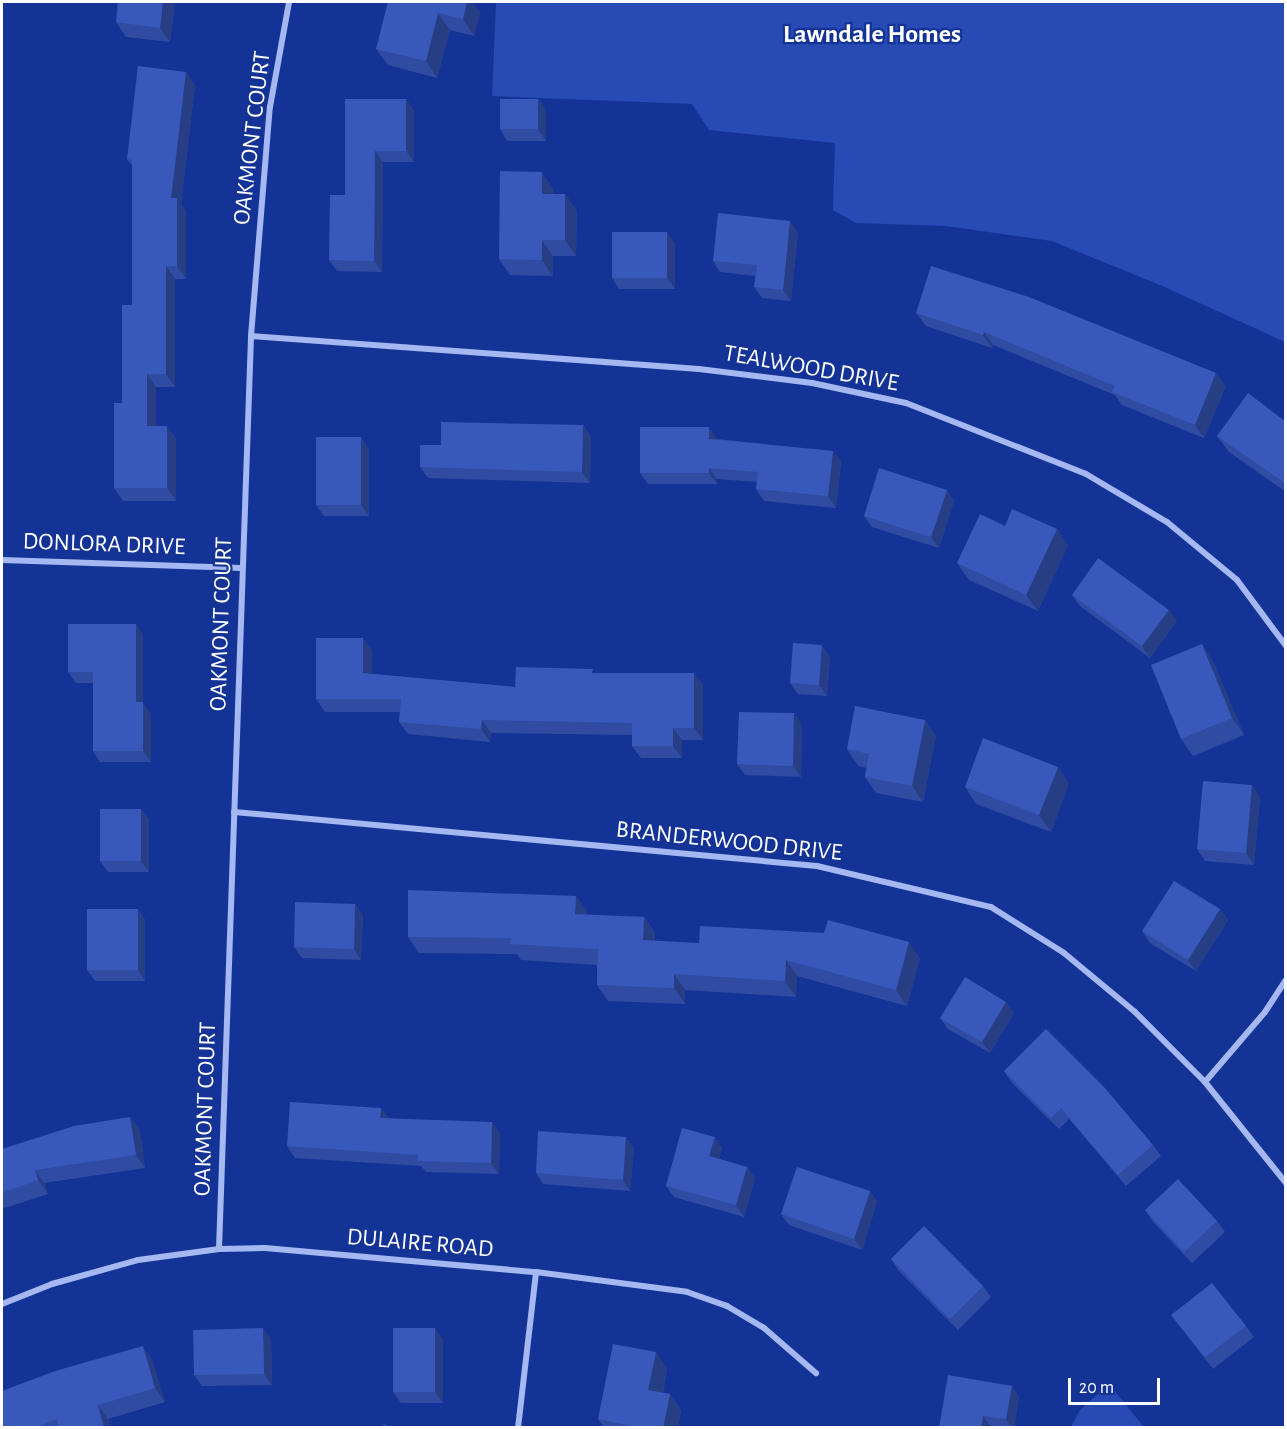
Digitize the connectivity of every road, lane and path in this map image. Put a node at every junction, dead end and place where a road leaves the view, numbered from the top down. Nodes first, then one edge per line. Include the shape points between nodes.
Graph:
1 (288, 2) edge
2 (251, 336) junction
3 (2, 560) edge
4 (241, 567) junction
5 (1286, 646) edge
6 (234, 812) junction
7 (1286, 980) edge
8 (1205, 1082) junction
9 (1286, 1183) edge
10 (219, 1249) junction
11 (536, 1272) junction
12 (2, 1304) edge
13 (816, 1373) dead end
14 (518, 1428) edge

1 - 2 street, OAKMONT COURT via 270,107
2 - 4 street, OAKMONT COURT
2 - 5 street, TEALWOOD DRIVE via 699,369 812,383 906,403 1086,474 1167,522 1237,580
3 - 4 street, DONLORA DRIVE
4 - 6 street, OAKMONT COURT
6 - 8 street, BRANDERWOOD DRIVE via 817,866 991,907 1072,960 1135,1012
6 - 10 street, OAKMONT COURT
7 - 8 street via 1265,1012
8 - 9 street, BRANDERWOOD DRIVE
10 - 11 street, DULAIRE ROAD via 265,1248
10 - 12 street, DULAIRE ROAD via 178,1253 97,1270
11 - 13 street, DULAIRE ROAD via 650,1284 717,1302 764,1328
11 - 14 street

